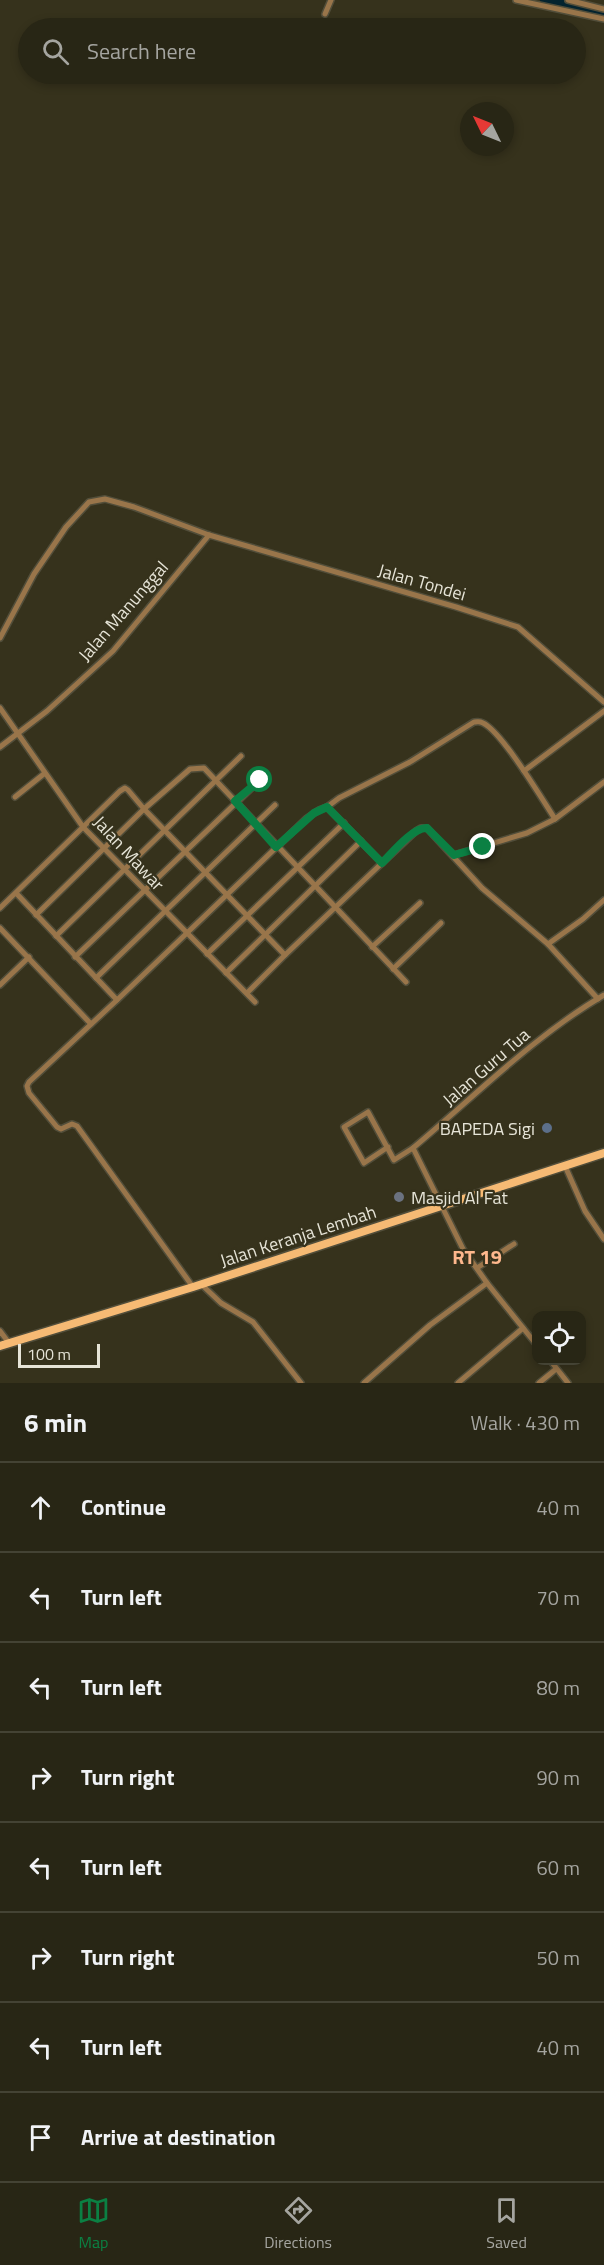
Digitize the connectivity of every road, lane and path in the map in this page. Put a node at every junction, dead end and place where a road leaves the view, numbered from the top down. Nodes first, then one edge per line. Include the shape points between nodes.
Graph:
1 (331, 0) edge
2 (516, 0) edge
3 (568, 0) edge
4 (604, 0) edge
5 (603, 9) edge
6 (325, 14) dead end
7 (604, 19) edge
8 (208, 535) junction
9 (0, 639) edge
10 (604, 702) edge
11 (0, 708) edge
12 (604, 711) edge
13 (17, 733) junction
14 (0, 747) edge
15 (241, 756) dead end
16 (524, 771) junction
17 (45, 773) junction
18 (216, 780) junction
19 (260, 780) dead end
20 (604, 782) edge
21 (15, 797) dead end
22 (235, 801) junction
23 (275, 805) dead end
24 (327, 807) junction
25 (144, 809) junction
26 (555, 819) junction
27 (256, 823) junction
28 (344, 823) junction
29 (83, 827) junction
30 (164, 830) junction
31 (361, 841) junction
32 (276, 847) junction
33 (104, 849) junction
34 (184, 850) junction
35 (454, 855) junction
36 (382, 863) junction
37 (123, 868) junction
38 (297, 868) junction
39 (205, 872) junction
40 (315, 887) junction
41 (144, 890) junction
42 (16, 893) junction
43 (227, 895) junction
44 (604, 900) edge
45 (420, 903) dead end
46 (0, 908) edge
47 (335, 908) junction
48 (164, 911) junction
49 (36, 915) junction
50 (246, 915) junction
51 (441, 923) dead end
52 (0, 928) edge
53 (187, 934) junction
54 (264, 935) junction
55 (56, 936) junction
56 (548, 944) junction
57 (372, 947) junction
58 (207, 954) junction
59 (285, 955) junction
60 (29, 957) junction
61 (75, 957) junction
62 (393, 969) junction
63 (226, 973) junction
64 (96, 978) junction
65 (1, 981) edge
66 (406, 982) dead end
67 (247, 993) junction
68 (604, 995) edge
69 (598, 999) junction
70 (117, 1000) junction
71 (255, 1002) dead end
72 (91, 1024) junction
73 (388, 1147) junction
74 (413, 1148) junction
75 (604, 1153) edge
76 (565, 1166) junction
77 (443, 1206) junction
78 (604, 1239) edge
79 (514, 1244) dead end
80 (477, 1268) junction
81 (487, 1283) junction
82 (197, 1286) junction
83 (523, 1328) junction
84 (0, 1331) edge
85 (532, 1338) edge
86 (5, 1344) edge
87 (553, 1365) edge
88 (556, 1369) junction
89 (301, 1383) edge
90 (364, 1383) edge
91 (458, 1383) edge
92 (539, 1383) edge
93 (568, 1383) edge

1 - 6 street
2 - 7 street
3 - 5 street
4 - 5 street
8 - 9 street, Jalan Tondei via 134,507 105,499 89,502 66,526 34,574
8 - 10 street, Jalan Tondei via 518,627
8 - 13 street, Jalan Manunggal via 113,651
11 - 13 street, Jalan Mawar
12 - 16 street
13 - 14 street, Jalan Manunggal
13 - 17 street, Jalan Mawar
15 - 18 street
16 - 24 street via 487,725 474,722
16 - 26 street
17 - 21 street
17 - 29 street, Jalan Mawar
18 - 22 street
18 - 25 street via 204,768 190,769
18 - 30 street
19 - 22 street
20 - 26 street
22 - 27 street
22 - 34 street
23 - 27 street
24 - 28 street
24 - 32 street via 314,813
25 - 29 street via 125,788
25 - 30 street
25 - 33 street
26 - 35 street via 527,833
27 - 32 street
27 - 39 street
28 - 31 street
28 - 38 street
29 - 33 street, Jalan Mawar
29 - 42 street
30 - 34 street
30 - 37 street
31 - 36 street
31 - 40 street
32 - 38 street
32 - 43 street
33 - 37 street, Jalan Mawar
33 - 49 street
34 - 39 street
34 - 41 street
35 - 36 street via 423,828
35 - 56 street via 482,888
36 - 47 street
37 - 41 street, Jalan Mawar
37 - 55 street
38 - 40 street
38 - 50 street
39 - 43 street
39 - 48 street
40 - 47 street
40 - 54 street
41 - 48 street, Jalan Mawar
41 - 61 street
42 - 46 street
42 - 49 street
43 - 50 street
43 - 53 street
44 - 56 street
45 - 57 street
47 - 57 street
47 - 59 street
48 - 53 street, Jalan Mawar
48 - 64 street
49 - 55 street
50 - 54 street
50 - 58 street
51 - 62 street
52 - 60 street
53 - 58 street, Jalan Mawar
53 - 70 street
54 - 59 street
54 - 63 street
55 - 61 street
56 - 69 street
57 - 62 street
58 - 63 street, Jalan Mawar
59 - 67 street
60 - 65 street
60 - 72 street
61 - 64 street
62 - 66 street
63 - 67 street, Jalan Mawar
64 - 70 street
67 - 71 street, Jalan Mawar
68 - 69 street, Jalan Guru Tua
69 - 74 street, Jalan Guru Tua via 545,1036
70 - 72 street
72 - 82 street via 29,1082 28,1090 57,1127 77,1126
73 - 73 street via 368,1112 344,1127 364,1163
73 - 74 street via 394,1160
74 - 77 street
75 - 76 main road, Jalan Keranja Lembah
76 - 77 main road, Jalan Keranja Lembah
76 - 78 street via 585,1211
77 - 80 street
77 - 82 main road, Jalan Keranja Lembah
79 - 80 street
80 - 81 street
81 - 83 street
81 - 90 street via 434,1322
82 - 86 main road, Jalan Keranja Lembah
82 - 89 street via 253,1322
83 - 85 street
83 - 91 street
84 - 86 street
87 - 88 street
88 - 92 street
88 - 93 street

